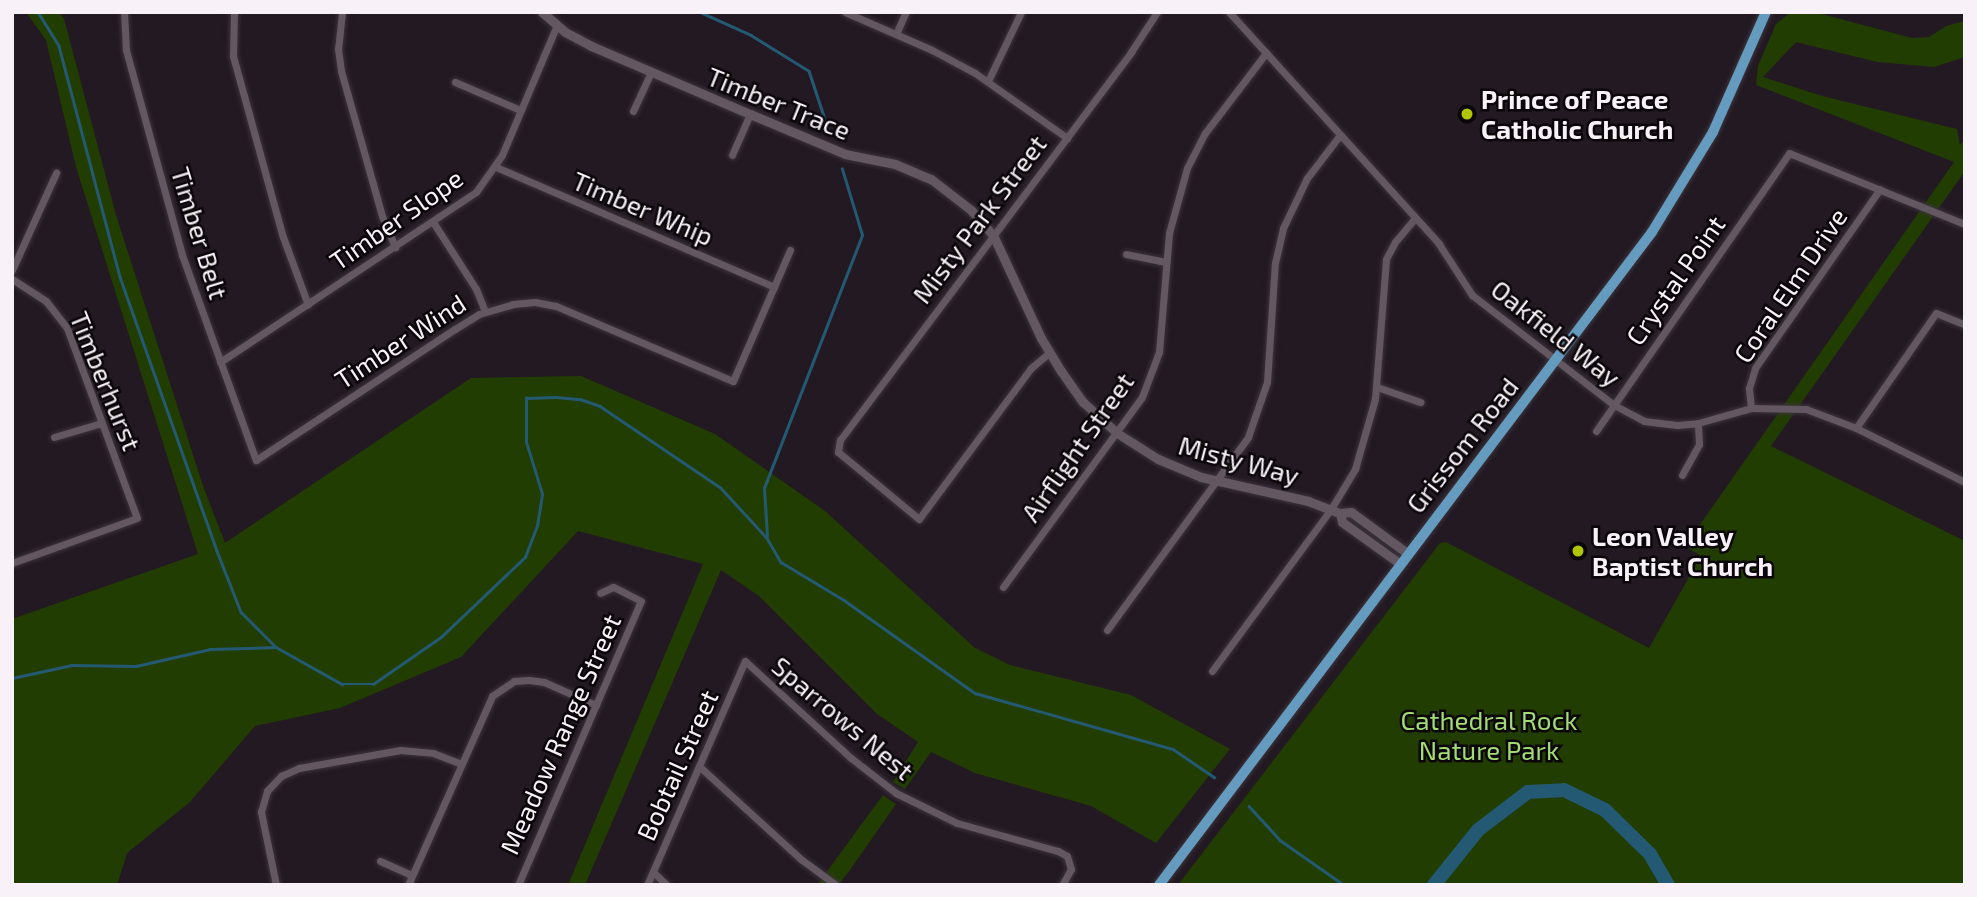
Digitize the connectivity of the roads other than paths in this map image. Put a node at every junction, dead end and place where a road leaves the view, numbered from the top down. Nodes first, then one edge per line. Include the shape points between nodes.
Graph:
1 (124, 12) edge
2 (234, 12) edge
3 (342, 12) edge
4 (542, 12) edge
5 (845, 12) edge
6 (906, 12) edge
7 (1021, 12) edge
8 (1157, 12) edge
9 (1228, 12) edge
10 (1766, 12) edge
11 (557, 25) junction
12 (896, 34) junction
13 (1266, 53) junction
14 (651, 72) junction
15 (988, 81) junction
16 (455, 82) dead end
17 (520, 110) junction
18 (633, 111) dead end
19 (750, 114) junction
20 (1340, 135) junction
21 (1067, 138) junction
22 (732, 155) dead end
23 (496, 167) junction
24 (56, 173) dead end
25 (1880, 189) junction
26 (1415, 218) junction
27 (433, 222) junction
28 (1965, 223) edge
29 (993, 235) junction
30 (395, 247) junction
31 (790, 250) dead end
32 (1126, 254) dead end
33 (1166, 262) junction
34 (12, 270) edge
35 (12, 279) edge
36 (774, 287) junction
37 (308, 305) junction
38 (485, 311) junction
39 (1965, 325) edge
40 (1049, 352) junction
41 (220, 362) junction
42 (1555, 362) junction
43 (1377, 387) junction
44 (1420, 402) dead end
45 (1614, 405) junction
46 (1751, 408) junction
47 (102, 423) junction
48 (1698, 424) junction
49 (1856, 428) junction
50 (1596, 431) dead end
51 (1117, 433) junction
52 (54, 437) dead end
53 (256, 460) joint
54 (1682, 475) dead end
55 (1218, 481) junction
56 (1965, 482) edge
57 (1336, 511) junction
58 (1407, 553) junction
59 (12, 563) edge
60 (1399, 563) junction
61 (1003, 587) dead end
62 (600, 593) dead end
63 (1107, 629) dead end
64 (745, 661) joint
65 (1212, 671) dead end
66 (596, 705) junction
67 (460, 763) junction
68 (700, 767) junction
69 (380, 861) dead end
70 (653, 872) junction
71 (412, 875) junction
72 (276, 885) edge
73 (408, 885) edge
74 (518, 885) edge
75 (648, 885) edge
76 (667, 885) edge
77 (836, 885) edge
78 (1062, 885) edge
79 (1159, 885) edge

1 - 41 street, Timber Belt via 126,50 183,255
2 - 37 street via 233,56 283,237
3 - 30 street via 341,71
4 - 11 street, Timber Trace
5 - 12 street
6 - 12 street
7 - 15 street
8 - 21 street, Misty Park Street
9 - 13 street, Oakfield Way
10 - 42 main road, Grissom Road via 1731,96 1671,204
11 - 14 street, Timber Trace via 591,46
11 - 17 street, Timber Slope
12 - 15 street
13 - 20 street, Oakfield Way
13 - 33 street, Airflight Street via 1194,154 1174,210
14 - 18 street
14 - 19 street, Timber Trace
15 - 21 street
16 - 17 street
17 - 23 street, Timber Slope
19 - 22 street
19 - 29 street, Timber Trace via 845,154 914,170 944,187
20 - 26 street, Oakfield Way
20 - 55 street via 1289,209 1275,263 1264,398 1248,437
21 - 29 street, Misty Park Street
23 - 27 street, Timber Slope via 476,192
23 - 36 street, Timber Whip
24 - 34 street
25 - 28 street
25 - 45 street, Crystal Point via 1789,153
25 - 46 street, Coral Elm Drive via 1755,368 1749,388
26 - 42 street, Oakfield Way via 1472,295
26 - 43 street via 1386,260
27 - 30 street, Timber Slope
27 - 38 street
29 - 40 street, Misty Way
29 - 40 street, Misty Park Street via 840,440 838,452 919,519 1031,368
30 - 37 street, Timber Slope
31 - 36 street
32 - 33 street
33 - 51 street, Airflight Street via 1155,367 1138,405
35 - 47 street, Timberhurst via 38,294 61,318
36 - 38 street, Timber Wind via 733,381 556,306 521,302
37 - 41 street, Timber Slope
38 - 53 street, Timber Wind
39 - 49 street via 1936,313
40 - 51 street, Misty Way via 1083,401
41 - 53 street, Timber Belt
42 - 45 street, Oakfield Way
42 - 58 main road, Grissom Road
43 - 44 street
43 - 57 street via 1364,446
45 - 48 street, Oakfield Way via 1644,421
45 - 50 street, Crystal Point
46 - 48 street, Oakfield Way
46 - 49 street, Oakfield Way via 1806,409
47 - 52 street
47 - 59 street, Timberhurst via 137,518
48 - 54 street via 1699,444
49 - 56 street, Oakfield Way
51 - 55 street, Misty Way via 1158,459
51 - 61 street, Airflight Street
55 - 57 street, Misty Way
55 - 63 street
57 - 58 street, Misty Way via 1351,512
57 - 60 street, Misty Way via 1342,522
57 - 65 street
58 - 60 main road, Grissom Road
60 - 79 main road, Grissom Road
62 - 66 street, Meadow Range Street via 613,587 641,601
64 - 68 street, Bobtail Street
64 - 78 street, Sparrows Nest via 896,793 957,823 1058,851 1069,863 1070,875
66 - 67 street via 544,682 514,681 487,704
66 - 74 street, Meadow Range Street
67 - 71 street
67 - 72 street via 433,753 400,750 299,768 281,776 267,791 261,812
68 - 70 street, Bobtail Street
68 - 77 street via 793,853
69 - 71 street
70 - 75 street, Bobtail Street
70 - 76 street
71 - 73 street

